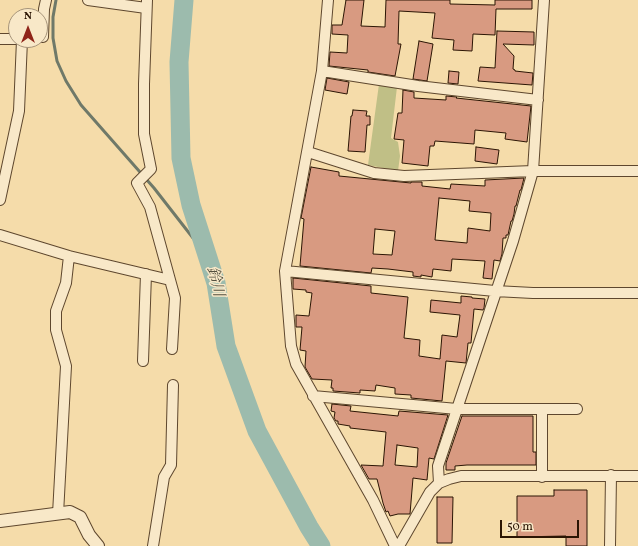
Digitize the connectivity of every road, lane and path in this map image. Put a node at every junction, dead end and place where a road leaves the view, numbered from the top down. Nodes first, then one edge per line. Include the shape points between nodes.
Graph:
1 (88, 0) edge
2 (328, 0) edge
3 (544, 0) edge
4 (104, 1) edge
5 (146, 4) edge
6 (22, 48) edge
7 (322, 71) junction
8 (538, 100) junction
9 (308, 152) junction
10 (533, 171) junction
11 (638, 171) edge
12 (0, 200) edge
13 (0, 235) edge
14 (69, 256) junction
15 (285, 271) junction
16 (146, 274) junction
17 (170, 280) junction
18 (495, 291) junction
19 (638, 293) edge
20 (172, 349) dead end
21 (143, 361) dead end
22 (173, 385) dead end
23 (313, 396) junction
24 (457, 409) junction
25 (542, 409) junction
26 (577, 409) dead end
27 (611, 475) junction
28 (638, 476) edge
29 (542, 477) junction
30 (439, 484) junction
31 (58, 514) junction
32 (0, 521) edge
33 (89, 540) edge
34 (98, 546) edge
35 (153, 546) edge
36 (395, 546) edge
37 (399, 546) edge
38 (610, 546) edge

1 - 4 street
2 - 7 street
3 - 8 street
4 - 5 street
5 - 17 street via 144,134 151,169 137,183 150,207
6 - 12 street via 19,111
7 - 8 street via 418,86
7 - 9 street
8 - 10 street
9 - 10 street via 374,173 404,176
9 - 15 street
10 - 11 street
10 - 18 street via 513,241
13 - 14 street
14 - 16 street
14 - 31 street via 66,283 56,311 56,330 66,366
15 - 18 street
15 - 23 street via 291,346 296,364
16 - 17 street
16 - 21 street
17 - 20 street via 175,298
18 - 19 street
18 - 24 street
22 - 35 street via 171,465 164,478
23 - 24 street
23 - 36 street via 373,500
24 - 25 street
24 - 30 street via 438,466
25 - 26 street
25 - 29 street
27 - 28 street
27 - 29 street
27 - 38 street
29 - 30 street via 461,476
30 - 37 street via 430,492
31 - 32 street
31 - 33 street via 70,512 80,517
33 - 34 street

